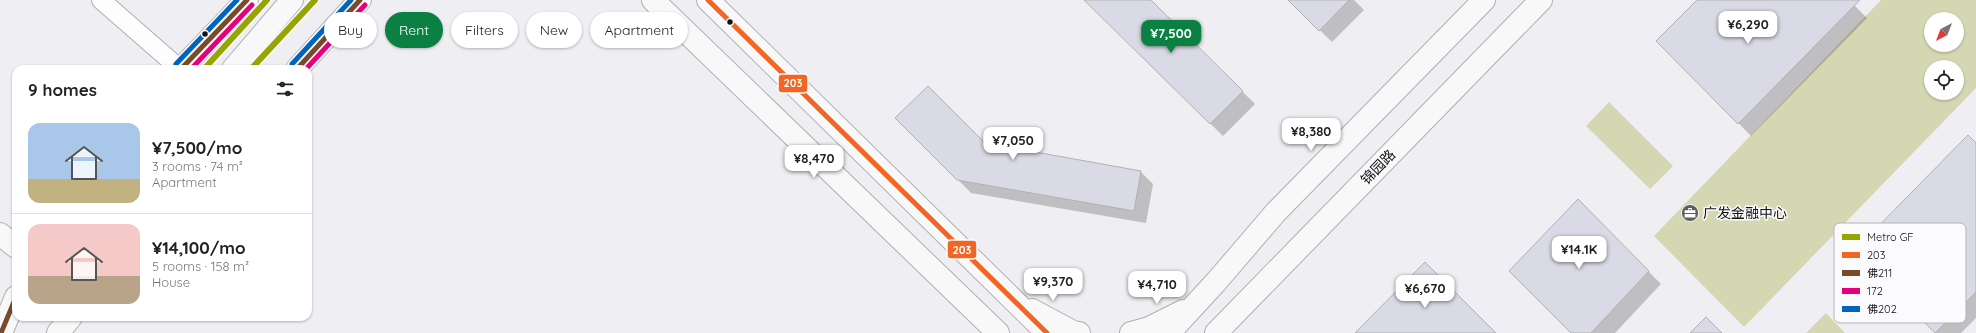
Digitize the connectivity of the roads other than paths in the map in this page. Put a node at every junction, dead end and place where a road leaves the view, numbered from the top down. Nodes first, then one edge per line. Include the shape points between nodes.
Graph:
1 (101, 0) edge
2 (247, 0) edge
3 (292, 0) edge
4 (360, 0) edge
5 (653, 0) edge
6 (708, 0) edge
7 (1484, 0) edge
8 (1541, 0) edge
9 (175, 65) edge
10 (184, 65) edge
11 (236, 65) edge
12 (301, 65) edge
13 (0, 234) edge
14 (12, 244) edge
15 (1015, 301) junction
16 (1195, 305) junction
17 (12, 307) edge
18 (14, 321) edge
19 (68, 321) edge
20 (994, 331) edge
21 (1218, 332) edge
22 (2, 333) edge
23 (58, 333) edge
24 (1046, 333) edge
25 (1079, 333) edge
26 (1130, 333) edge
27 (1169, 333) edge

1 - 9 street
2 - 10 main road
3 - 11 main road
4 - 12 main road
5 - 20 main road
6 - 15 main road
7 - 16 main road via 1276,212
8 - 21 main road, 锦园路
13 - 14 main road
15 - 24 main road
15 - 25 main road
16 - 26 main road via 1149,328
16 - 27 main road
17 - 22 main road
18 - 22 main road
19 - 23 main road

